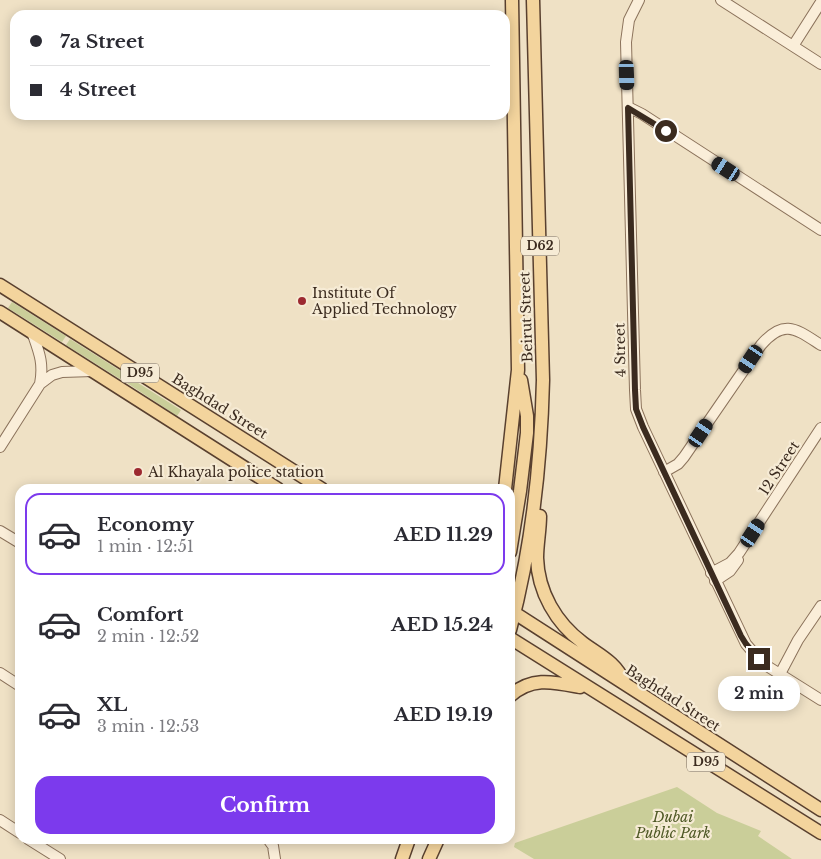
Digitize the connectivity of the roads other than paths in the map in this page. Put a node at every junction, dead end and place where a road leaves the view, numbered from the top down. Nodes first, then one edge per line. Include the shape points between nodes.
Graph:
1 (512, 0) edge
2 (639, 0) edge
3 (721, 0) edge
4 (534, 2) edge
5 (821, 2) edge
6 (793, 46) junction
7 (821, 64) edge
8 (628, 108) junction
9 (654, 124) junction
10 (629, 125) junction
11 (821, 230) edge
12 (0, 285) edge
13 (0, 312) edge
14 (32, 332) junction
15 (821, 345) edge
16 (518, 370) junction
17 (93, 371) junction
18 (40, 384) junction
19 (821, 428) edge
20 (0, 447) edge
21 (279, 462) junction
22 (666, 476) junction
23 (270, 484) edge
24 (314, 484) edge
25 (325, 484) edge
26 (506, 484) edge
27 (537, 491) junction
28 (515, 522) edge
29 (0, 531) edge
30 (15, 540) edge
31 (713, 577) junction
32 (515, 597) edge
33 (821, 606) edge
34 (515, 613) edge
35 (515, 641) edge
36 (777, 672) junction
37 (0, 673) edge
38 (15, 683) edge
39 (625, 684) junction
40 (590, 690) junction
41 (515, 693) edge
42 (821, 700) edge
43 (821, 810) edge
44 (0, 820) edge
45 (15, 830) edge
46 (821, 834) edge
47 (36, 844) edge
48 (272, 844) edge
49 (277, 844) edge
50 (407, 844) edge
51 (431, 844) edge
52 (436, 844) edge
53 (430, 858) edge
54 (60, 859) edge
55 (277, 859) edge
56 (402, 859) edge

1 - 16 main road, Beirut Street / D62
2 - 8 street, 4 Street via 626,34
3 - 6 street
4 - 27 main road, Beirut Street / D62 via 543,380
5 - 6 street
6 - 7 street
8 - 9 street
8 - 10 street, 4 Street
9 - 10 street via 639,121
9 - 11 street
10 - 22 street, 4 Street via 635,400 639,418
12 - 21 main road, Baghdad Street / D95
13 - 14 main road, D95
14 - 17 main road, D95
14 - 18 street via 42,361
15 - 22 street via 792,324 776,324 767,330 761,345 691,448
16 - 26 main road, Beirut Street / D62
16 - 28 main road via 525,398 527,433
17 - 18 street via 62,372
17 - 23 main road, D95
18 - 20 street
19 - 31 street, 12 Street via 743,548
21 - 24 main road, Baghdad Street / D95
21 - 25 main road
22 - 31 street, 4 Street
27 - 32 main road, Beirut Street / D62
27 - 39 main road via 540,514 538,565 546,599 562,624 612,664
29 - 30 street
31 - 36 street, 4 Street via 746,644
33 - 36 street
34 - 39 main road, Baghdad Street / D95
35 - 40 main road, D95
36 - 42 street, 4 Street
37 - 38 street
39 - 43 main road, Baghdad Street / D95
40 - 41 main road via 544,681 526,685
40 - 46 main road, D95
44 - 45 street
47 - 54 street
48 - 55 street
49 - 55 street
50 - 56 main road
51 - 53 main road
52 - 53 main road

